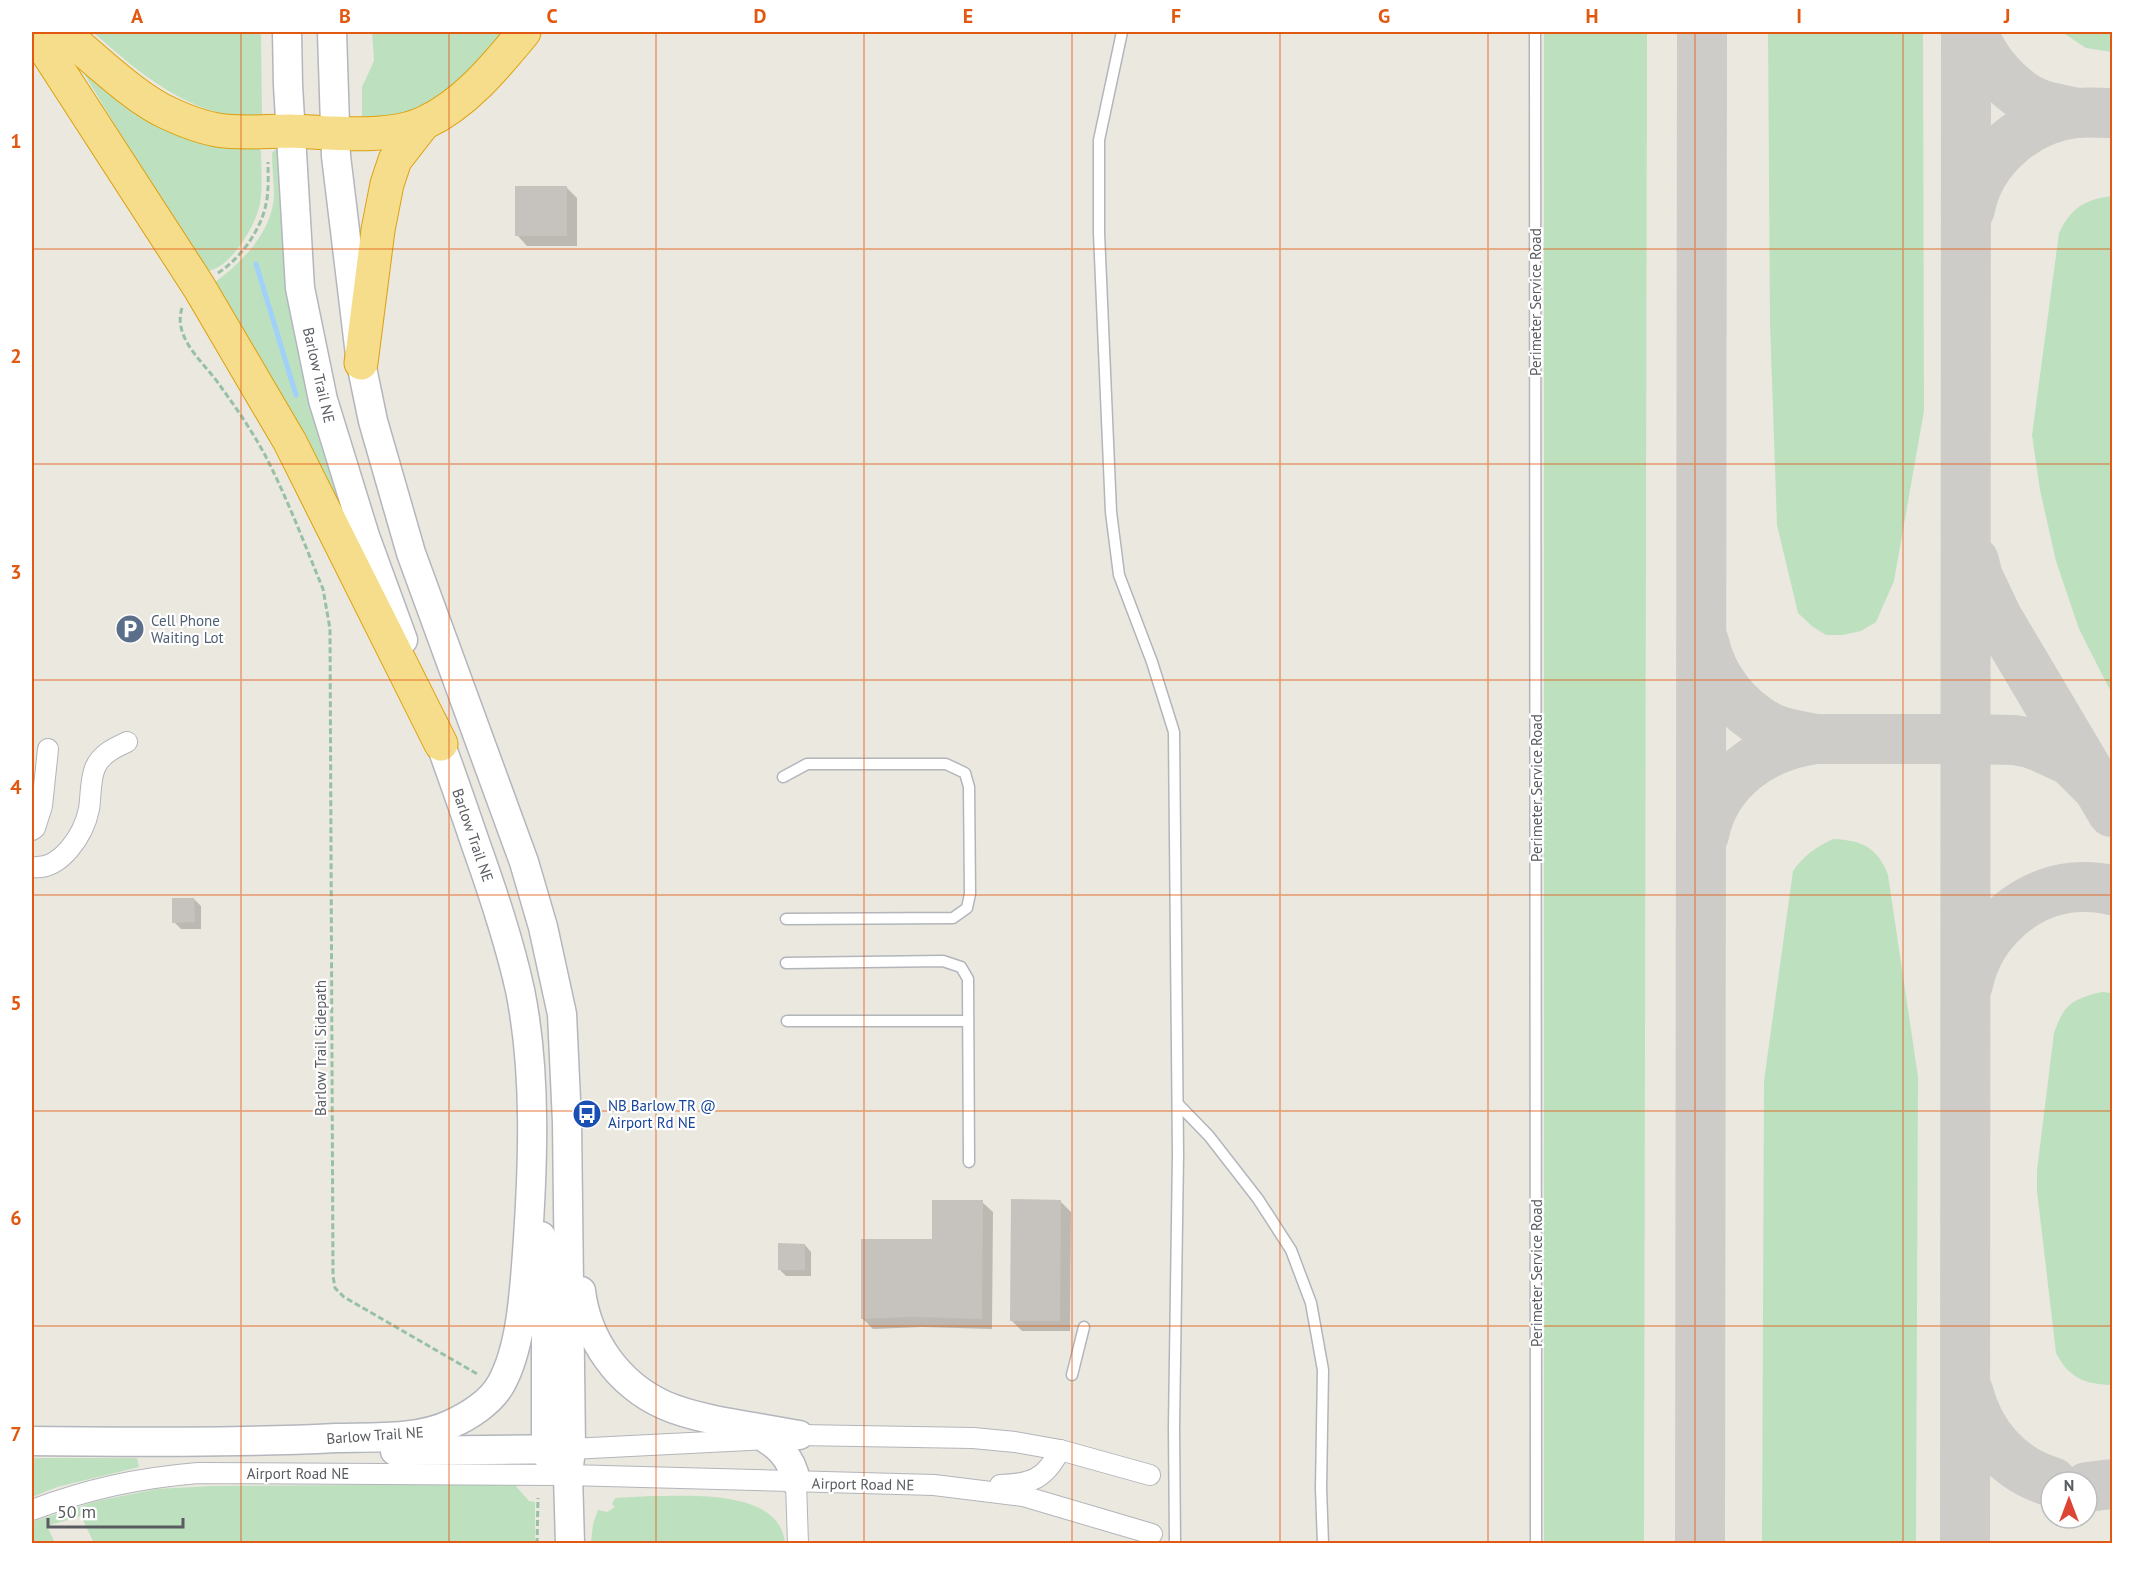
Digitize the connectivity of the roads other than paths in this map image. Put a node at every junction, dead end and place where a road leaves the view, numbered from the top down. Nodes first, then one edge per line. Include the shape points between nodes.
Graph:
1 (34, 32) edge
2 (62, 32) edge
3 (287, 32) edge
4 (333, 32) edge
5 (524, 32) edge
6 (1122, 32) edge
7 (1535, 32) edge
8 (423, 124) junction
9 (291, 131) junction
10 (335, 132) junction
11 (361, 363) junction
12 (127, 742) dead end
13 (441, 744) junction
14 (48, 749) dead end
15 (783, 777) dead end
16 (32, 830) edge
17 (32, 867) edge
18 (786, 919) dead end
19 (786, 963) dead end
20 (787, 1021) dead end
21 (968, 1021) junction
22 (1178, 1104) junction
23 (969, 1162) dead end
24 (533, 1176) junction
25 (569, 1202) junction
26 (1084, 1327) dead end
27 (1072, 1375) dead end
28 (713, 1419) junction
29 (799, 1435) junction
30 (768, 1439) junction
31 (32, 1442) edge
32 (246, 1442) junction
33 (1060, 1450) junction
34 (562, 1458) junction
35 (1150, 1475) dead end
36 (796, 1482) junction
37 (934, 1485) junction
38 (32, 1510) edge
39 (1152, 1534) dead end
40 (570, 1544) edge
41 (798, 1544) edge
42 (1175, 1544) edge
43 (1323, 1544) edge
44 (1536, 1544) edge

1 - 13 highway via 199,287 290,442
2 - 9 highway via 167,113 217,130
3 - 9 main road, Barlow Trail NE
4 - 10 main road
5 - 8 highway via 470,92
6 - 22 lane via 1099,140 1111,512 1119,575 1174,732
7 - 44 lane, Perimeter Service Road
8 - 10 highway via 385,133
8 - 11 highway via 394,160 387,184
9 - 10 highway
9 - 13 main road, Barlow Trail NE via 300,288 323,400 365,536
10 - 11 main road
11 - 25 main road via 373,421 411,553 524,862 551,958 562,1014
12 - 17 street via 108,752 95,768 88,812 75,842 60,859
13 - 24 main road, Barlow Trail NE via 505,929 521,994
14 - 16 street via 42,806
15 - 18 lane via 807,764 946,764 965,774 969,787 967,909 953,918
19 - 21 lane via 943,961 961,967 968,979
20 - 21 lane
21 - 23 lane
22 - 42 lane
22 - 43 lane via 1209,1136 1258,1199 1291,1250 1311,1303 1323,1370
24 - 32 main road, Barlow Trail NE via 525,1282 516,1338 506,1374 480,1407 450,1425 419,1433
24 - 34 main road
25 - 28 main road via 583,1308 606,1357 631,1385 647,1396 665,1406
25 - 34 main road
26 - 27 lane
28 - 29 main road
28 - 30 main road
29 - 30 street
29 - 33 street via 973,1438
30 - 34 street
30 - 36 main road via 791,1462
31 - 32 main road, Airport Road NE
32 - 34 main road via 364,1451
33 - 35 street
33 - 37 street via 1045,1474 1030,1482
34 - 36 street, Airport Road NE
34 - 38 street, Airport Road NE via 154,1477 111,1484
34 - 40 main road
36 - 37 street, Airport Road NE
36 - 41 street
37 - 39 street, Airport Road NE via 1023,1496

